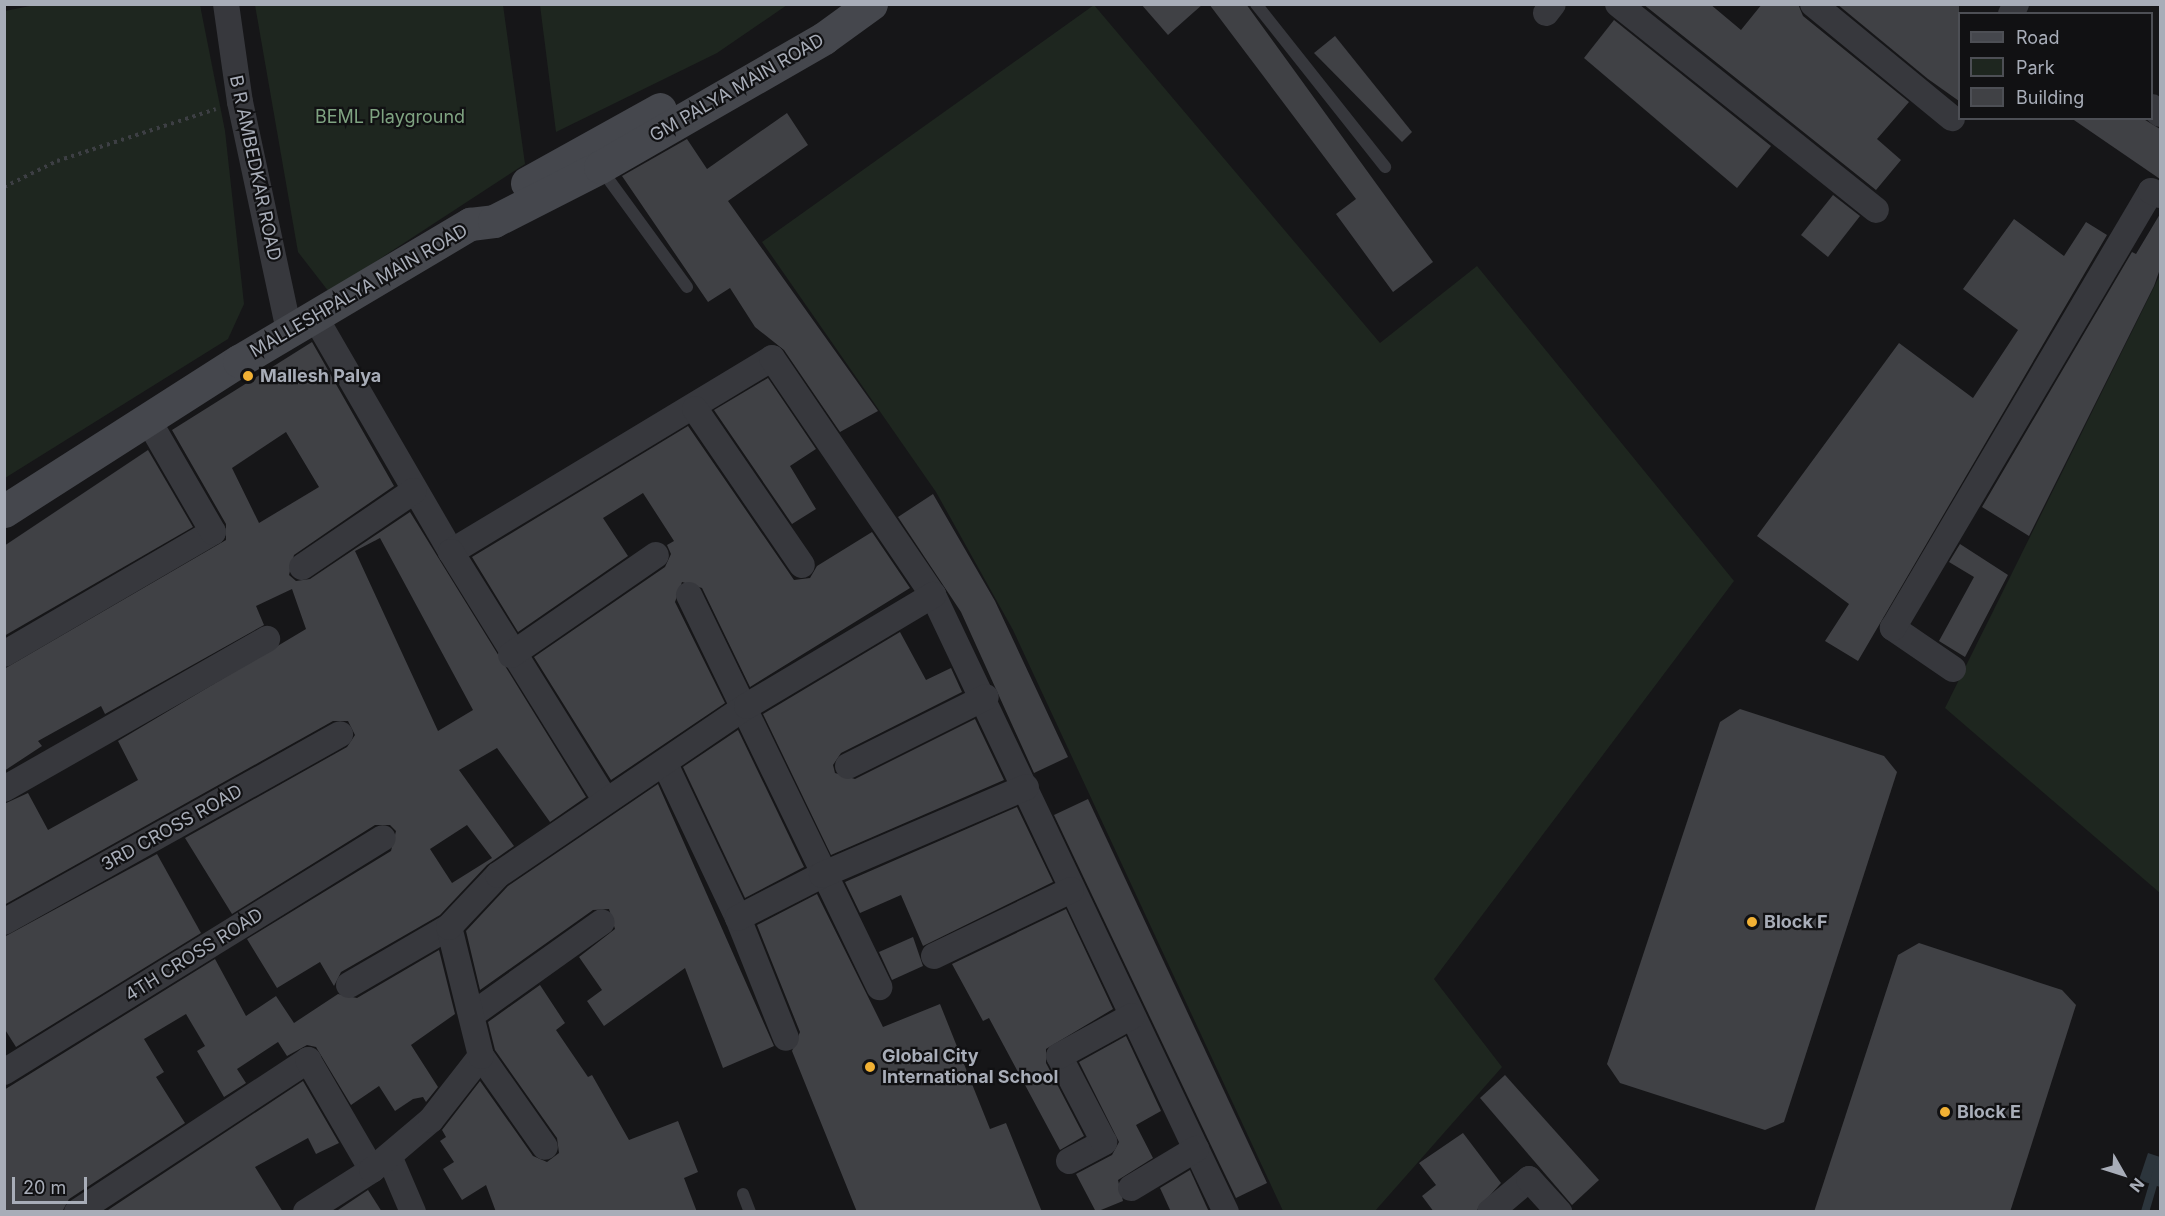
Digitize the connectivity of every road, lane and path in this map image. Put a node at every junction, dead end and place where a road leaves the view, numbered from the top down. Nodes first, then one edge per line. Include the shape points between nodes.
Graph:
1 (226, 4) edge
2 (840, 4) edge
3 (872, 4) edge
4 (1256, 4) edge
5 (1618, 4) edge
6 (1813, 4) edge
7 (240, 102) junction
8 (1952, 118) dead end
9 (600, 167) junction
10 (1385, 167) dead end
11 (4, 186) edge
12 (2160, 195) edge
13 (1876, 210) dead end
14 (470, 224) junction
15 (687, 287) dead end
16 (302, 324) junction
17 (695, 409) junction
18 (147, 418) junction
19 (414, 491) junction
20 (4, 511) edge
21 (451, 552) junction
22 (656, 555) dead end
23 (802, 565) dead end
24 (302, 567) dead end
25 (689, 595) dead end
26 (933, 595) junction
27 (267, 639) dead end
28 (4, 654) edge
29 (512, 654) junction
30 (1953, 669) dead end
31 (986, 697) junction
32 (747, 706) junction
33 (340, 734) dead end
34 (665, 764) junction
35 (848, 766) dead end
36 (1026, 787) junction
37 (4, 789) edge
38 (606, 801) junction
39 (383, 838) dead end
40 (822, 875) junction
41 (1071, 890) junction
42 (738, 918) junction
43 (4, 922) edge
44 (602, 922) dead end
45 (449, 927) junction
46 (934, 956) dead end
47 (349, 985) dead end
48 (879, 987) dead end
49 (473, 1014) junction
50 (1132, 1016) junction
51 (786, 1038) dead end
52 (481, 1056) junction
53 (8, 1061) edge
54 (544, 1147) dead end
55 (1196, 1149) junction
56 (1069, 1161) dead end
57 (381, 1163) junction
58 (1131, 1188) dead end
59 (743, 1194) dead end
60 (77, 1212) edge
61 (306, 1212) edge
62 (413, 1212) edge
63 (750, 1212) edge
64 (1226, 1212) edge
65 (1490, 1212) edge
66 (1559, 1212) edge

1 - 7 street, B R AMBEDKAR ROAD
2 - 14 main road via 714,81 582,149 486,208
3 - 9 main road, GM PALYA MAIN ROAD via 824,38
4 - 10 lane
5 - 13 street
6 - 8 street
7 - 11 path via 57,161
7 - 16 street, B R AMBEDKAR ROAD
9 - 14 main road, MALLESHPALYA MAIN ROAD via 494,221
9 - 15 lane
12 - 30 street via 2151,191 1893,628
14 - 16 main road, MALLESHPALYA MAIN ROAD
16 - 18 main road, MALLESHPALYA MAIN ROAD
16 - 19 street, B R AMBEDKAR ROAD
17 - 21 street
17 - 23 street
17 - 26 street via 772,358
18 - 20 main road, MALLESHPALYA MAIN ROAD
18 - 28 street via 213,531
19 - 21 street, B R AMBEDKAR ROAD
19 - 24 street
21 - 29 street, B R AMBEDKAR ROAD
22 - 29 street
25 - 32 street
26 - 31 street
26 - 32 street
27 - 37 street
29 - 38 street, B R AMBEDKAR ROAD
31 - 35 street
31 - 36 street
32 - 34 street
32 - 40 street
33 - 43 street, 3RD CROSS ROAD
34 - 38 street
34 - 42 street
36 - 40 street
36 - 41 street
38 - 45 street via 498,875
39 - 53 street, 4TH CROSS ROAD
40 - 42 street
40 - 48 street
41 - 46 street
41 - 50 street
42 - 51 street
44 - 49 street
45 - 47 street
45 - 49 street
49 - 52 street
50 - 55 street
50 - 56 street via 1059,1056 1104,1142
52 - 54 street
52 - 57 street via 431,1120
55 - 58 street
55 - 64 street
57 - 60 street via 308,1060
57 - 61 street
57 - 62 street
59 - 63 lane
65 - 66 street via 1529,1179

